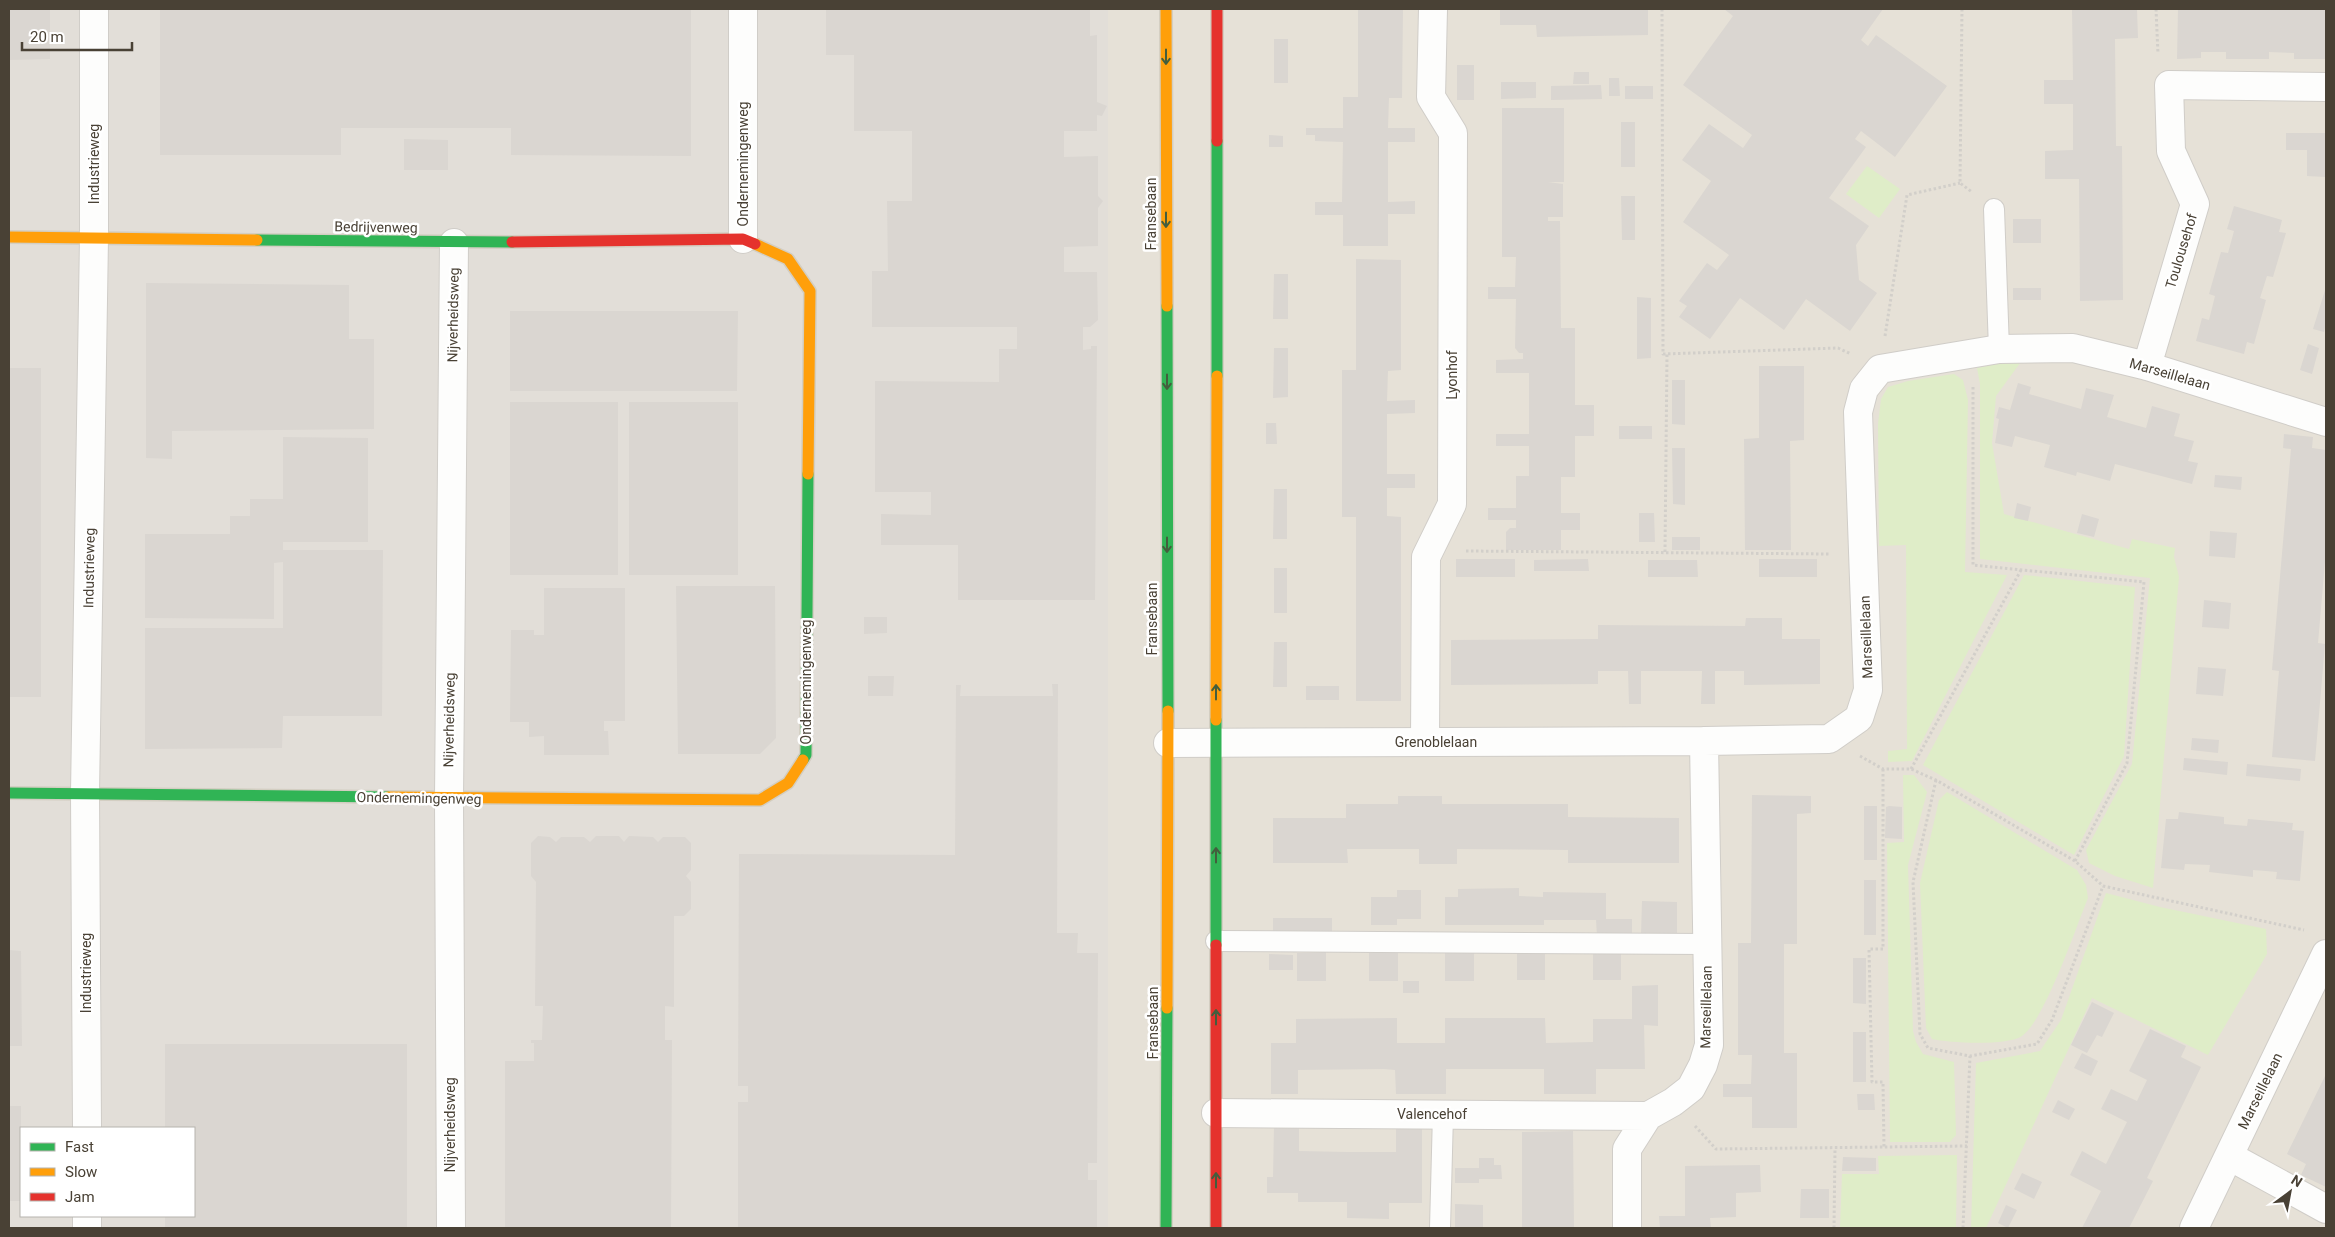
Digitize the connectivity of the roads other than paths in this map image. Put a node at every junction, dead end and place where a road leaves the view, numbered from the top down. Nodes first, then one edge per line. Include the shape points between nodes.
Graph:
1 (94, 9) edge
2 (743, 9) edge
3 (1166, 9) edge
4 (1217, 9) edge
5 (1433, 9) edge
6 (2326, 87) edge
7 (1994, 209) road end
8 (9, 237) edge
9 (94, 238) junction
10 (743, 239) junction
11 (454, 243) junction
12 (1999, 349) junction
13 (2147, 366) junction
14 (2326, 422) edge
15 (1704, 741) junction
16 (1424, 742) junction
17 (1168, 743) junction
18 (1216, 743) junction
19 (9, 793) edge
20 (86, 793) junction
21 (448, 798) junction
22 (1216, 941) junction
23 (1706, 944) junction
24 (2326, 954) edge
25 (1216, 1113) junction
26 (1442, 1114) junction
27 (1648, 1116) junction
28 (87, 1127) edge
29 (2229, 1156) junction
30 (2326, 1209) edge
31 (451, 1228) edge
32 (1166, 1228) edge
33 (1216, 1228) edge
34 (1440, 1228) edge
35 (1627, 1228) edge
36 (2194, 1228) edge

1 - 9 street, Industrieweg
2 - 10 street, Ondernemingenweg
3 -> 17 street, Fransebaan
18 -> 4 street
5 - 16 street, Lyonhof via 1431,97 1453,133 1452,504 1426,557
6 - 13 street, Toulousehof via 2169,85 2170,152 2195,204
7 - 12 lane
8 - 9 street, Bedrijvenweg
9 - 11 street, Bedrijvenweg
9 - 20 street, Industrieweg
10 - 11 street, Bedrijvenweg
10 - 21 street, Ondernemingenweg via 788,259 810,291 806,755 788,783 760,800
11 - 21 street, Nijverheidsweg
12 - 13 street, Marseillelaan via 2072,348
12 - 15 street, Marseillelaan via 1880,369 1864,389 1858,412 1868,690 1859,718 1829,739
13 - 14 street, Marseillelaan
15 - 16 street, Grenoblelaan
15 - 23 street, Marseillelaan
16 - 18 street, Grenoblelaan
17 - 18 street, Grenoblelaan
17 - 32 street, Fransebaan
22 -> 18 street
19 - 20 street, Ondernemingenweg
20 - 21 street, Ondernemingenweg
20 - 28 street, Industrieweg
21 - 31 street, Nijverheidsweg
22 - 23 lane
25 -> 22 street
23 - 27 street, Marseillelaan via 1709,1045 1703,1066 1691,1088
24 - 29 street, Marseillelaan
25 - 26 street, Valencehof
33 -> 25 street
26 - 27 street, Valencehof
26 - 34 lane
27 - 35 street, Marseillelaan via 1627,1149
29 - 30 street
29 - 36 street, Marseillelaan

